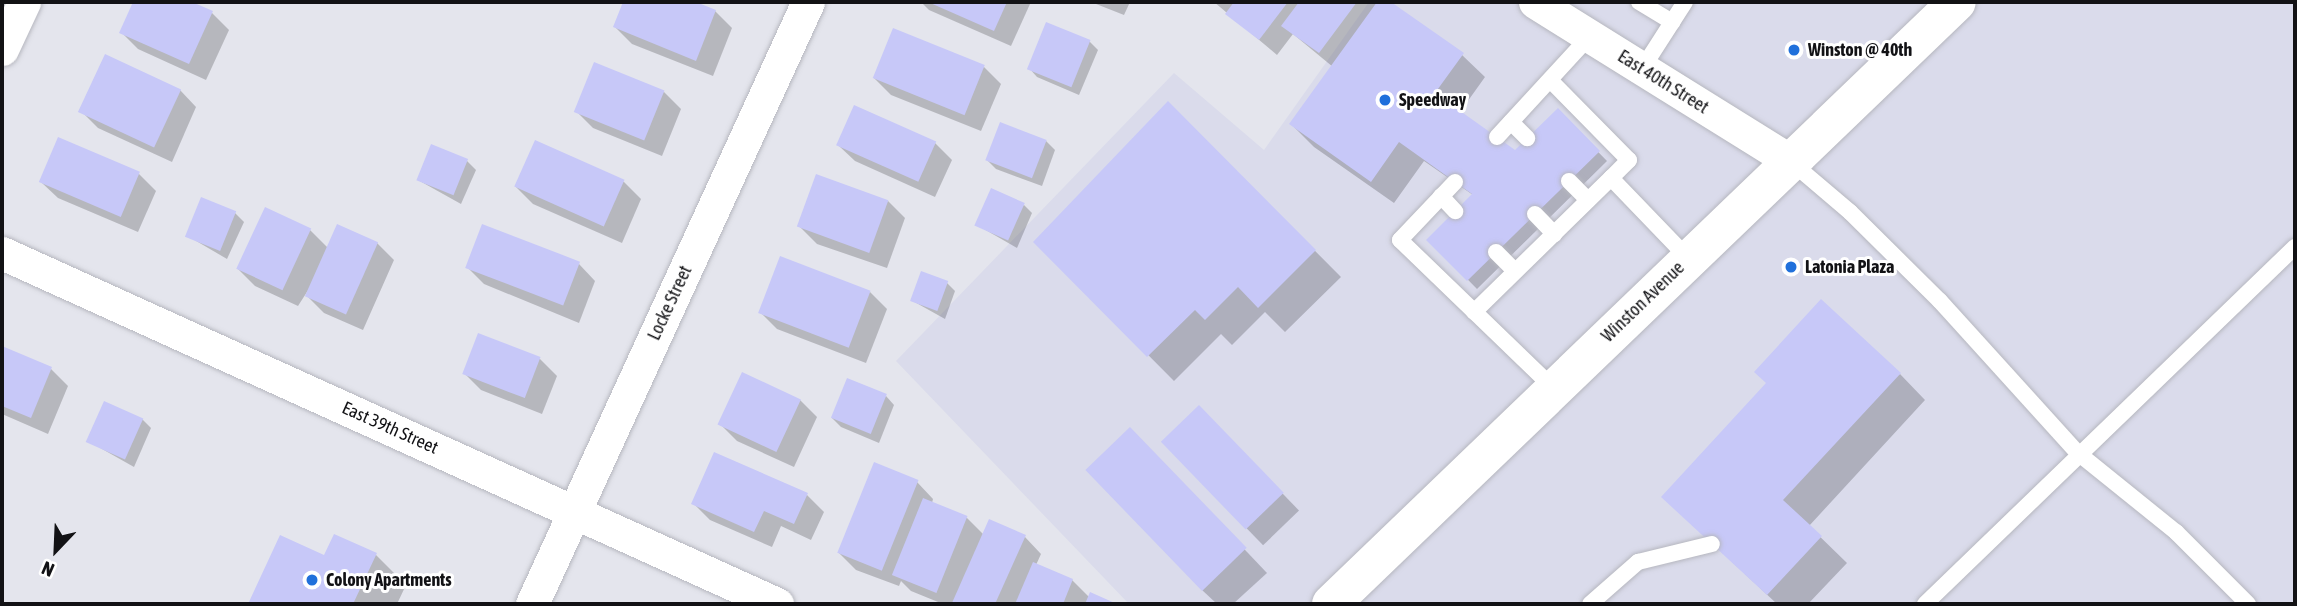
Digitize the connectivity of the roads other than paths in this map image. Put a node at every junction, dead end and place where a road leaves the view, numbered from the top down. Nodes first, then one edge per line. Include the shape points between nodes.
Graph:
1 (24, 2) edge
2 (808, 2) edge
3 (1535, 2) edge
4 (1639, 2) edge
5 (1685, 2) edge
6 (1957, 2) edge
7 (1672, 22) junction
8 (1589, 37) junction
9 (2, 49) edge
10 (1642, 69) junction
11 (1551, 81) junction
12 (1511, 122) junction
13 (1497, 137) dead end
14 (1527, 138) dead end
15 (1790, 161) junction
16 (1611, 178) junction
17 (1569, 181) dead end
18 (1455, 182) dead end
19 (1441, 196) junction
20 (1588, 200) junction
21 (1455, 211) dead end
22 (1535, 214) dead end
23 (1554, 234) junction
24 (2295, 247) edge
25 (1496, 252) dead end
26 (2, 253) edge
27 (1688, 258) junction
28 (1516, 271) junction
29 (1474, 312) junction
30 (1552, 387) junction
31 (2078, 453) junction
32 (574, 512) junction
33 (1712, 544) dead end
34 (532, 604) edge
35 (777, 604) edge
36 (1331, 604) edge
37 (1590, 604) edge
38 (1925, 604) edge
39 (2248, 604) edge

1 - 9 street
2 - 32 street, Locke Street
3 - 8 street, East 40th Street
4 - 7 lane
5 - 7 lane
6 - 15 main road, Winston Avenue
7 - 10 lane
8 - 10 street, East 40th Street
8 - 11 lane
10 - 15 street, East 40th Street
11 - 12 lane
11 - 16 lane via 1629,160
12 - 13 lane
12 - 14 lane
15 - 27 main road, Winston Avenue
15 - 31 lane via 1931,292
16 - 20 lane
16 - 27 lane
17 - 20 lane
18 - 19 lane
19 - 21 lane
19 - 29 lane via 1400,240
20 - 23 lane
22 - 23 lane
23 - 28 lane
24 - 31 lane
25 - 28 lane
26 - 32 street, East 39th Street
27 - 30 main road, Winston Avenue
28 - 29 lane
29 - 30 lane
30 - 36 main road, Winston Avenue
31 - 38 lane
31 - 39 lane via 2176,531
32 - 34 street, Locke Street
32 - 35 street, East 39th Street
33 - 37 lane via 1638,562

